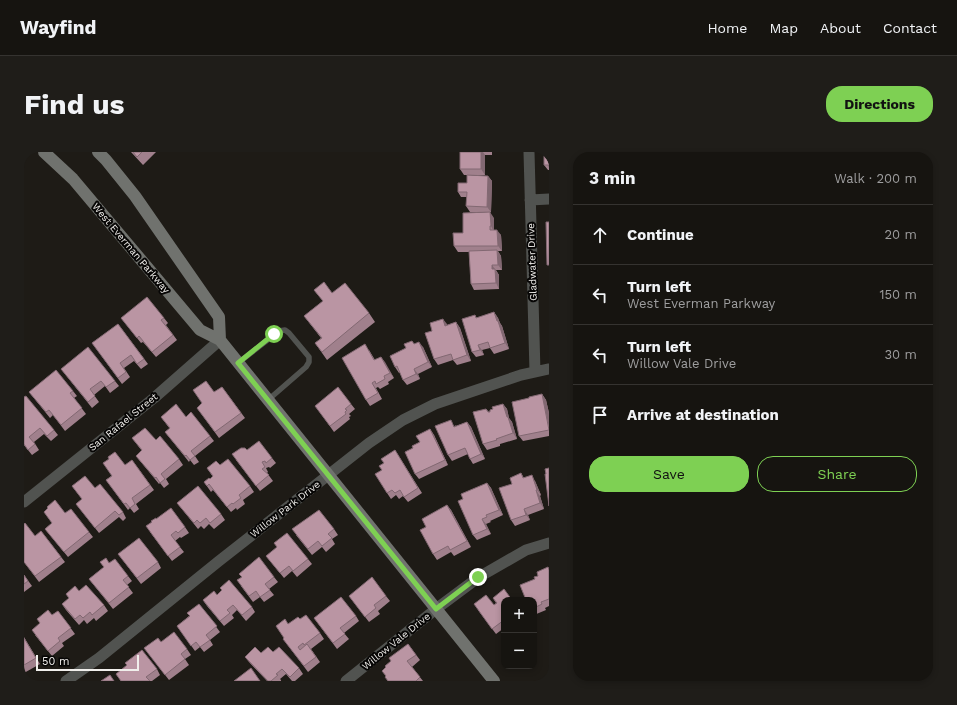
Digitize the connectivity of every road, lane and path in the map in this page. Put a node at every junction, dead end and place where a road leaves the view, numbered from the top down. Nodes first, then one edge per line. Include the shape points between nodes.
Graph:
1 (98, 152) edge
2 (529, 152) edge
3 (48, 153) edge
4 (549, 199) edge
5 (530, 200) junction
6 (220, 340) junction
7 (238, 363) junction
8 (549, 369) edge
9 (535, 372) junction
10 (268, 400) junction
11 (328, 475) junction
12 (24, 502) edge
13 (549, 543) edge
14 (436, 609) junction
15 (348, 680) edge
16 (66, 681) edge
17 (494, 681) edge

1 - 6 street via 135,196 219,317
2 - 5 street, Gladwater Drive
3 - 6 street, West Everman Parkway via 73,179 200,330
4 - 5 street
5 - 9 street, Gladwater Drive
6 - 7 street, West Everman Parkway
6 - 12 street, San Rafael Street via 154,398
7 - 10 street, West Everman Parkway
7 - 10 lane via 279,331 285,330 309,357 306,367
8 - 9 street, Willow Park Drive
9 - 11 street, Willow Park Drive via 435,404 403,420
10 - 11 street, West Everman Parkway
11 - 14 street, West Everman Parkway
11 - 16 street, Willow Park Drive via 99,658
13 - 14 street, Willow Vale Drive via 526,550 478,577
14 - 15 street, Willow Vale Drive
14 - 17 street, West Everman Parkway

